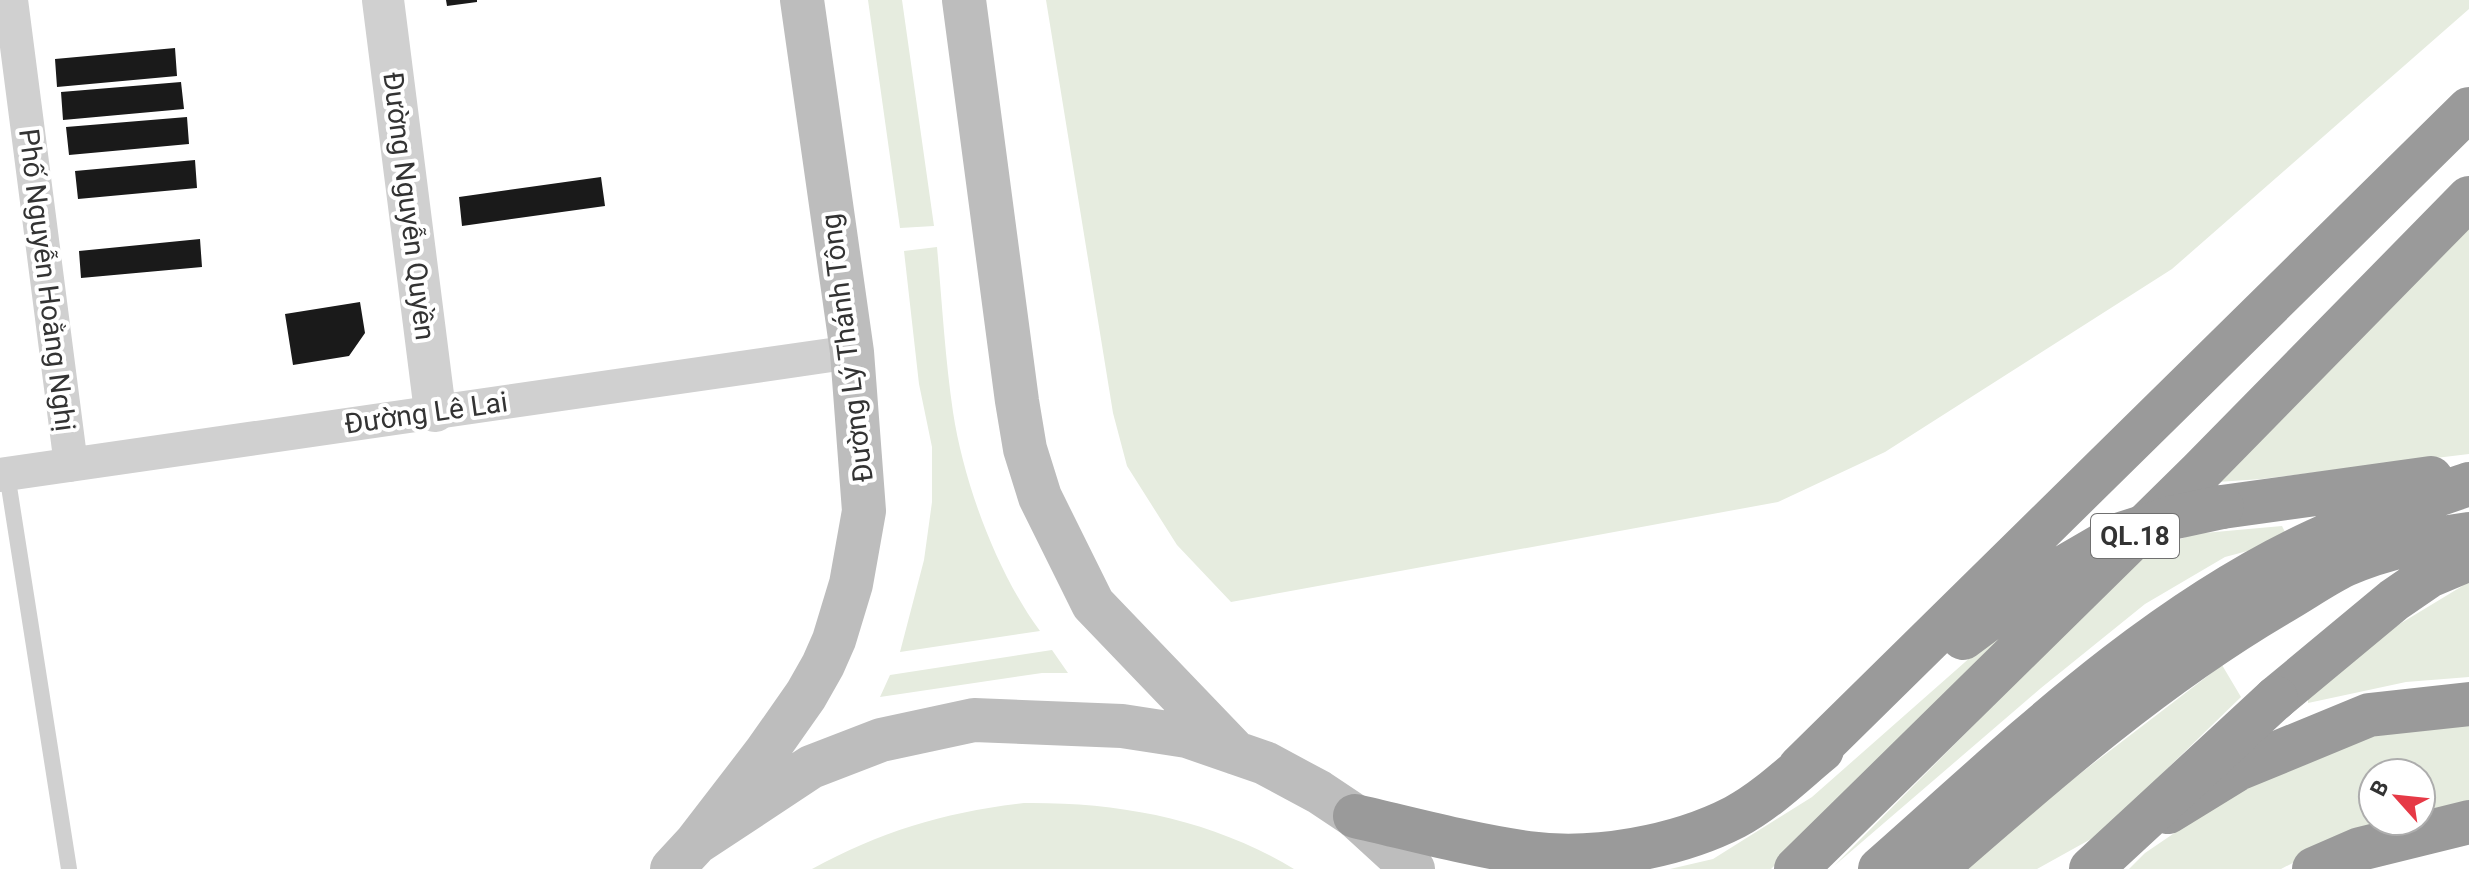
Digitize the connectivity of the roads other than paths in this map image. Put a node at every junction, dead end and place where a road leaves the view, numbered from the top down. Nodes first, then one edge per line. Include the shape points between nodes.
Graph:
1 (11, 0) edge
2 (383, 0) edge
3 (802, 0) edge
4 (964, 0) edge
5 (2469, 109) edge
6 (16, 163) edge
7 (2469, 198) edge
8 (852, 352) junction
9 (435, 411) junction
10 (71, 465) junction
11 (2469, 473) edge
12 (4, 474) edge
13 (2469, 484) edge
14 (2469, 534) edge
15 (2469, 559) edge
16 (2469, 704) edge
17 (1236, 753) junction
18 (1800, 767) junction
19 (1355, 816) junction
20 (2469, 822) edge
21 (684, 856) edge
22 (69, 869) edge
23 (1413, 869) edge
24 (1796, 869) edge
25 (1880, 869) edge
26 (1935, 869) edge
27 (2074, 869) edge
28 (2091, 869) edge
29 (2314, 869) edge

1 - 6 street, Phố Nguyễn Hoằng Nghị
2 - 9 street, Đường Nguyễn Quyền
3 - 8 main road, Đường Lý Thánh Tông
4 - 17 main road via 1017,401 1040,497 1093,604
5 - 18 highway
6 - 10 street, Phố Nguyễn Hoằng Nghị
7 - 24 highway, QL.18 via 2200,472
8 - 9 street, Đường Lê Lai
8 - 21 main road, Đường Lý Thánh Tông via 864,511 834,640 806,695
9 - 10 street, Đường Lê Lai
10 - 12 street, Đường Lê Lai
11 - 18 highway, bridge via 2222,507 2118,535 2040,581 1955,643
12 - 22 lane
13 - 25 highway via 2314,541 2162,631 2061,710
14 - 26 highway via 2415,541 2346,565 2249,621 2182,665 2083,743
15 - 28 highway, bridge via 2429,576 2394,600 2276,698
16 - 27 highway via 2369,715 2238,769
17 - 19 main road via 1265,763
17 - 21 main road via 1154,729 974,720 881,740 811,767
18 - 19 highway via 1763,799 1698,834 1579,856 1496,848
19 - 23 main road
20 - 29 highway via 2360,849

